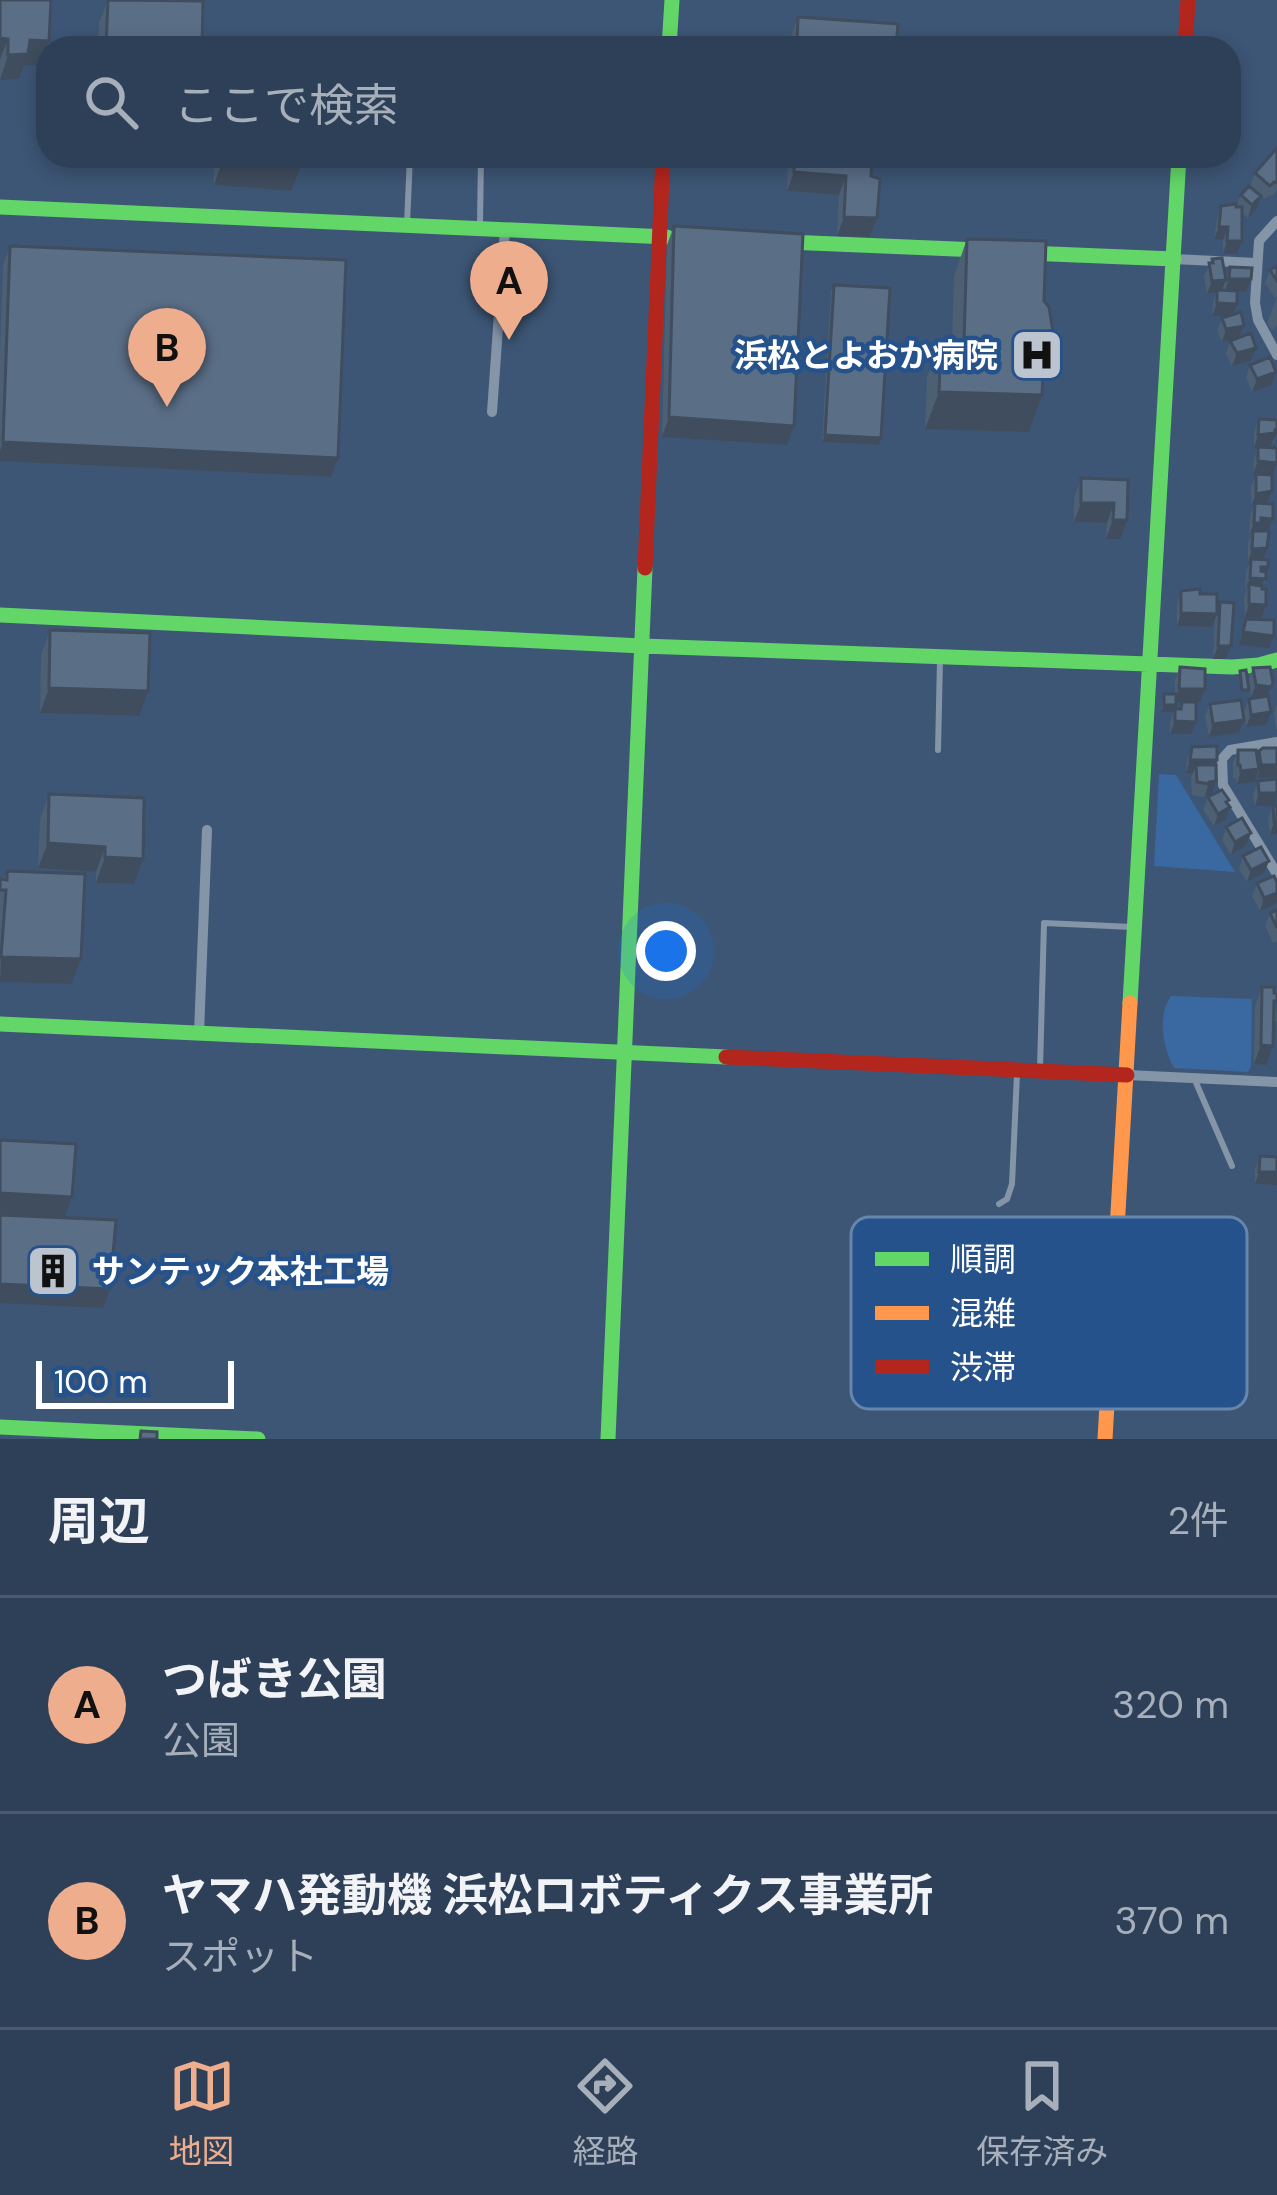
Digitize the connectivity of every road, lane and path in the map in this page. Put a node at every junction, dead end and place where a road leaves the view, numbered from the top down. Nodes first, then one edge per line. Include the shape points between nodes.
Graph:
1 (672, 0) edge
2 (1188, 0) edge
3 (670, 36) edge
4 (1186, 36) edge
5 (409, 168) edge
6 (481, 168) edge
7 (662, 168) edge
8 (1178, 168) edge
9 (0, 207) edge
10 (1277, 221) edge
11 (407, 225) junction
12 (480, 228) junction
13 (505, 230) junction
14 (658, 236) junction
15 (682, 237) edge
16 (776, 242) edge
17 (986, 251) edge
18 (1010, 252) edge
19 (1174, 259) junction
20 (1256, 263) junction
21 (1277, 356) edge
22 (492, 412) dead end
23 (0, 615) edge
24 (642, 646) junction
25 (940, 656) junction
26 (1277, 660) edge
27 (1150, 664) junction
28 (1277, 742) edge
29 (938, 749) dead end
30 (208, 830) dead end
31 (1276, 867) edge
32 (1136, 928) junction
33 (0, 1024) edge
34 (199, 1033) junction
35 (624, 1052) junction
36 (1017, 1071) junction
37 (1040, 1072) junction
38 (1127, 1076) junction
39 (1194, 1078) junction
40 (1277, 1082) edge
41 (1232, 1166) dead end
42 (999, 1204) dead end
43 (1118, 1217) edge
44 (1107, 1409) edge
45 (0, 1427) edge
46 (258, 1439) edge
47 (608, 1439) edge
48 (1105, 1439) edge

1 - 3 street
2 - 4 street
5 - 11 lane
6 - 12 lane
7 - 14 street
8 - 19 street
9 - 11 street
10 - 20 street via 1259,241
11 - 12 street
12 - 13 street
13 - 14 street
13 - 22 street
14 - 15 street
14 - 24 street
16 - 17 street
18 - 19 street
19 - 20 street
19 - 27 street
20 - 21 street via 1258,320
23 - 24 street
24 - 25 street
24 - 35 street
25 - 27 street
25 - 29 lane
26 - 27 street
27 - 32 street
28 - 31 street via 1230,749 1222,759 1223,785
30 - 34 street
32 - 37 lane via 1044,923
32 - 38 street
33 - 34 street
34 - 35 street
35 - 36 street
35 - 47 street
36 - 37 street
36 - 42 lane via 1012,1184
37 - 38 street
38 - 39 street
38 - 43 street
39 - 40 street
39 - 41 lane
44 - 48 street
45 - 46 street

